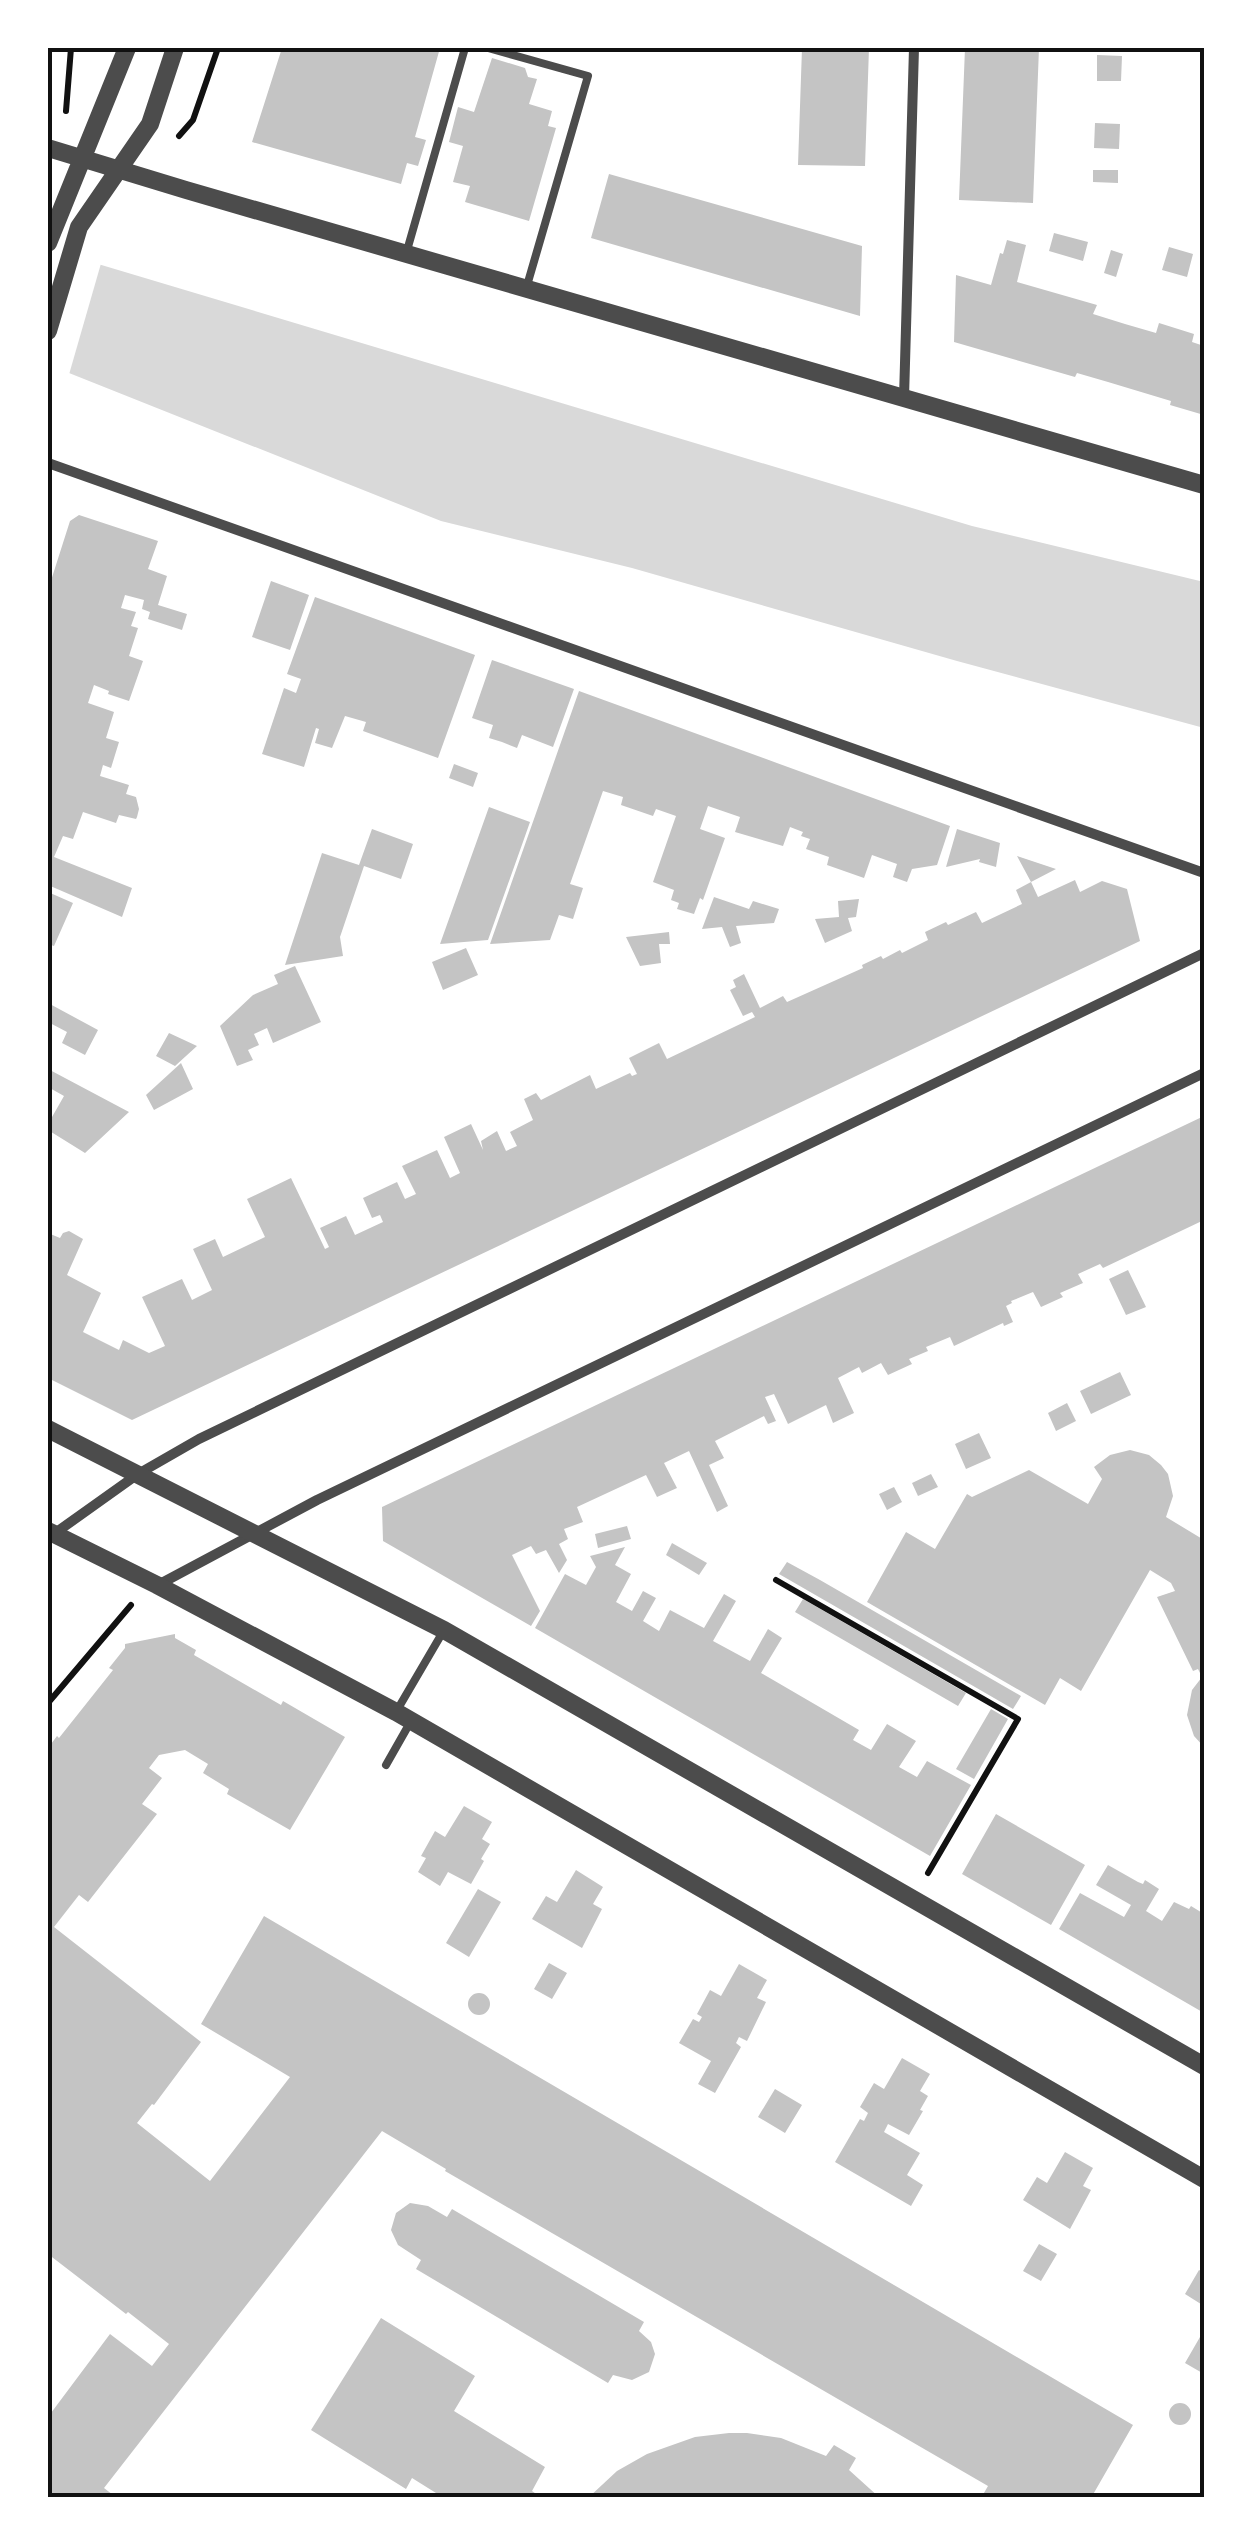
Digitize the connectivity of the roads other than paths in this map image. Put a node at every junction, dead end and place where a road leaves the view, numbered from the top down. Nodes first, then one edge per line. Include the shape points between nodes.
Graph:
1 (127, 48) edge
2 (175, 48) edge
3 (466, 48) edge
4 (488, 48) edge
5 (914, 48) edge
6 (73, 156) edge
7 (118, 169) junction
8 (48, 243) edge
9 (406, 254) junction
10 (526, 289) junction
11 (48, 331) edge
12 (904, 398) junction
13 (48, 463) edge
14 (1204, 485) edge
15 (1204, 873) edge
16 (1204, 954) edge
17 (1204, 1073) edge
18 (48, 1429) edge
19 (138, 1474) junction
20 (254, 1533) junction
21 (50, 1535) edge
22 (157, 1585) junction
23 (444, 1630) junction
24 (404, 1717) junction
25 (386, 1765) dead end
26 (1204, 2066) edge
27 (1204, 2180) edge

1 - 6 street
2 - 7 street via 150,124
3 - 9 lane
4 - 10 lane via 588,76
5 - 12 street
6 - 7 street
6 - 8 street
7 - 9 street
7 - 11 street via 79,227
9 - 10 street
10 - 12 street
12 - 14 street
13 - 15 street
16 - 19 street
17 - 20 street
18 - 19 street
19 - 20 street
19 - 21 street
20 - 22 street
20 - 23 street
21 - 22 street
22 - 24 street
23 - 24 lane
23 - 26 street
24 - 25 lane
24 - 27 street

